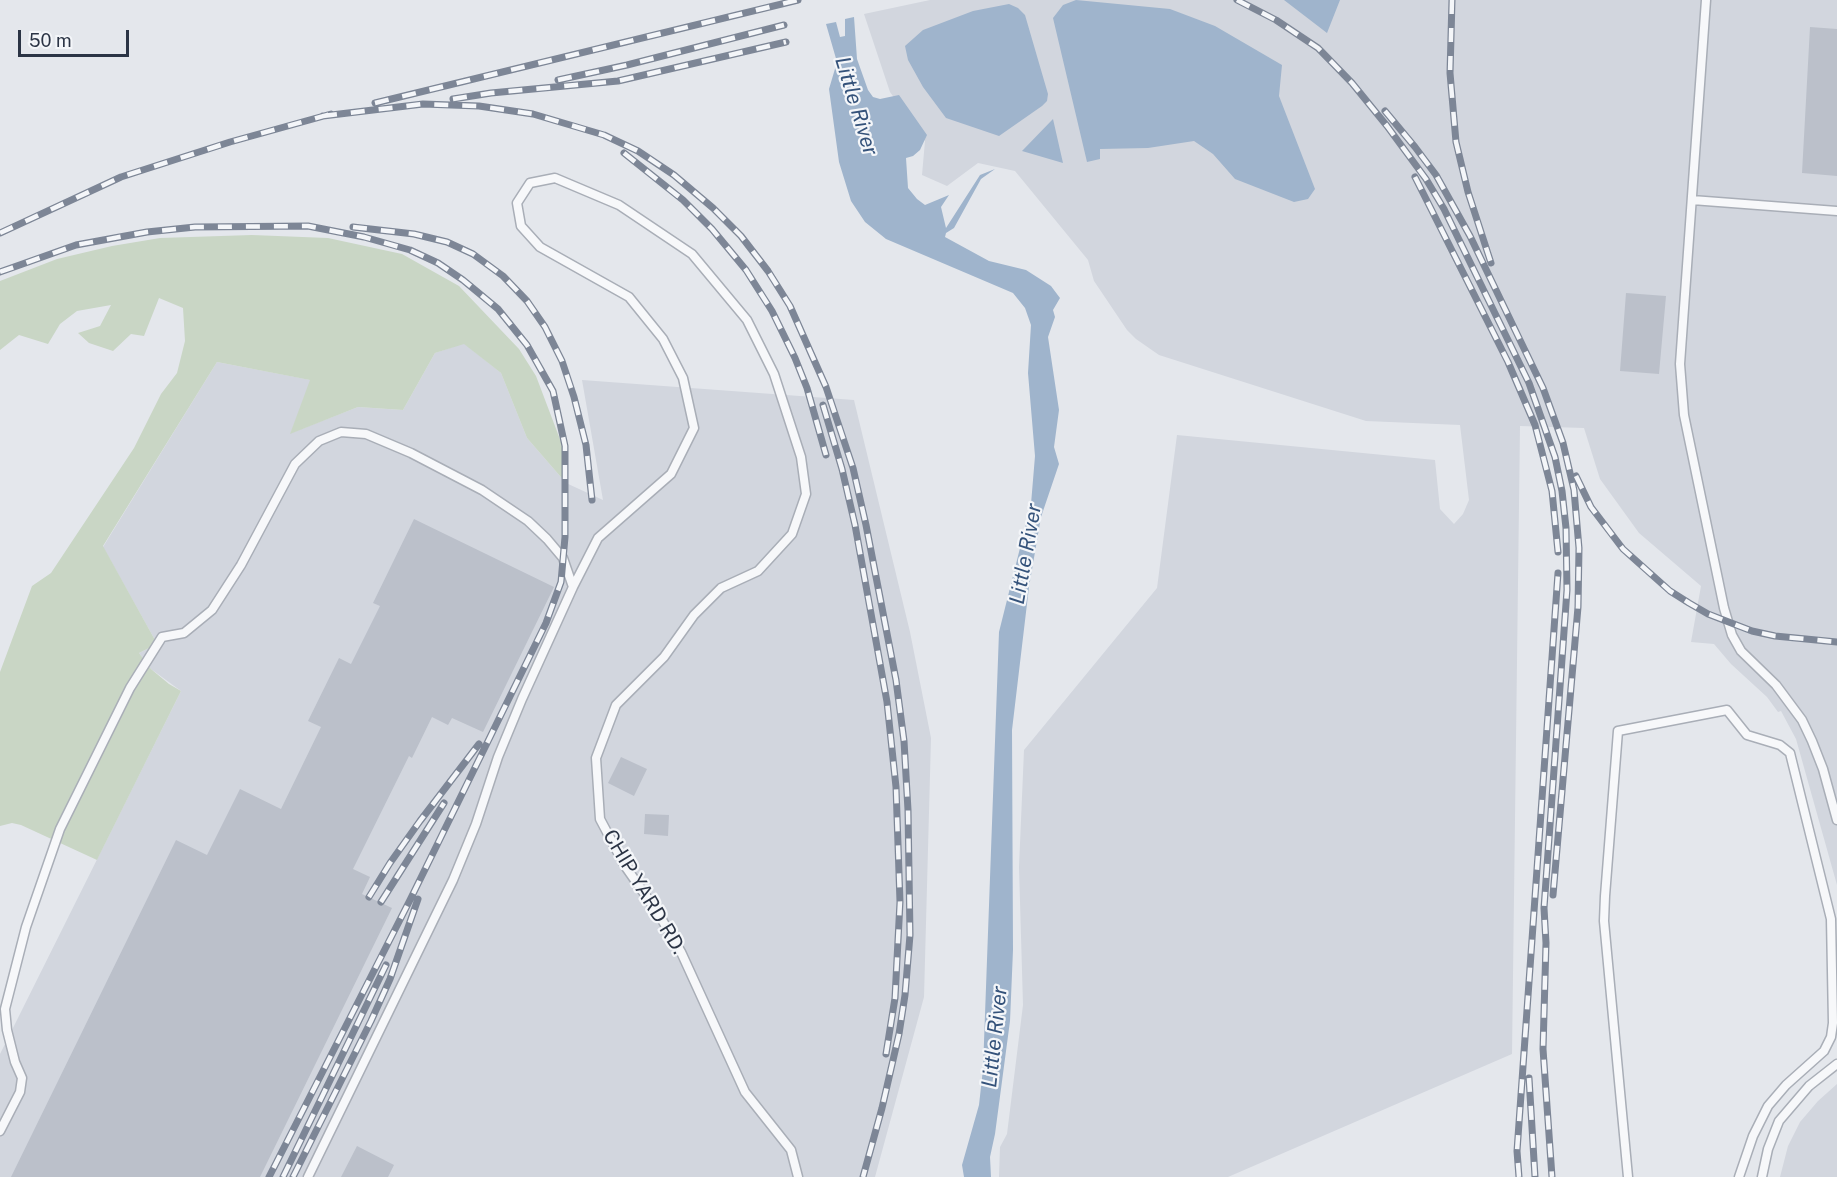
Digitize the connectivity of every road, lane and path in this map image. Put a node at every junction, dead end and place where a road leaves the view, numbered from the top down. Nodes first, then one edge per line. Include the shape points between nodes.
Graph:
1 (1706, 0) edge
2 (1692, 200) junction
3 (1837, 211) edge
4 (573, 587) junction
5 (1837, 820) edge
6 (1837, 1064) edge
7 (0, 1131) edge
8 (308, 1177) edge
9 (798, 1177) edge
10 (1628, 1177) edge
11 (1739, 1177) edge
12 (1762, 1177) edge

1 - 2 lane
2 - 3 lane
2 - 5 lane via 1681,393 1724,609 1736,644 1776,685 1802,720 1823,769
4 - 7 lane via 563,558 547,539 528,520 482,490 366,434 341,432 319,441 296,464 241,566 212,610 184,633 162,637 130,688 60,829 26,927 5,1009 12,1052 22,1077 20,1092
4 - 8 lane, CHIP YARD RD. via 498,757 453,880
4 - 9 lane, CHIP YARD RD. via 598,538 671,474 694,428 683,378 663,339 629,297 540,247 521,226 517,203 530,183 555,178 620,205 692,254 747,320 774,374 801,458 806,494 792,534 758,571 721,588 694,615 664,657 616,705 596,758 600,819 625,866 681,952 745,1092 791,1150
6 - 12 lane via 1809,1086 1779,1121
10 - 11 lane via 1604,921 1618,731 1727,710 1747,735 1780,745 1790,753 1832,919 1831,1037 1824,1050 1768,1106

